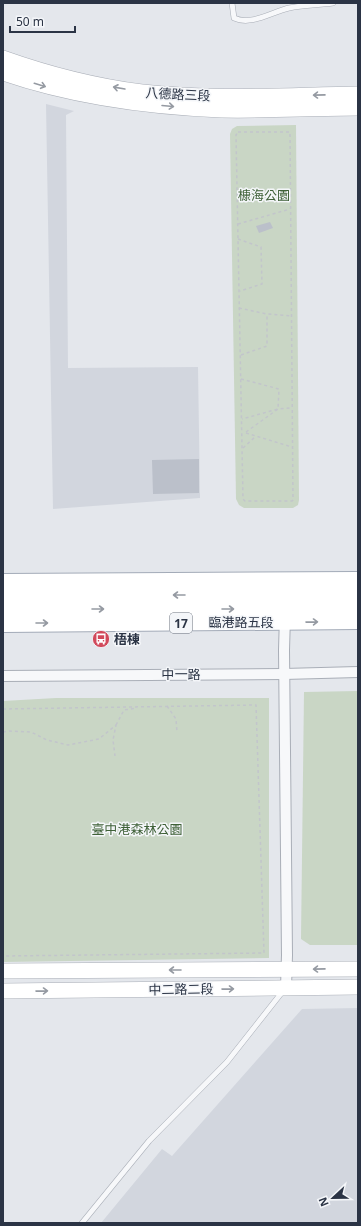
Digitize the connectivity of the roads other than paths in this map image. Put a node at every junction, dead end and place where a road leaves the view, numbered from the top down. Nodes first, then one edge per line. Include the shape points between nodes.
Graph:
1 (232, 3) edge
2 (333, 3) edge
3 (3, 58) edge
4 (3, 73) edge
5 (358, 94) edge
6 (222, 103) junction
7 (358, 108) edge
8 (358, 580) edge
9 (3, 582) edge
10 (358, 594) edge
11 (3, 596) edge
12 (284, 602) junction
13 (358, 608) edge
14 (3, 610) edge
15 (358, 621) edge
16 (3, 624) edge
17 (358, 672) edge
18 (284, 674) junction
19 (3, 676) edge
20 (358, 969) edge
21 (286, 970) junction
22 (3, 971) edge
23 (358, 987) edge
24 (286, 988) junction
25 (3, 991) edge
26 (82, 1223) edge

1 - 2 lane via 234,18 241,21 289,8
6 -> 3 street, 八德路三段 via 102,85 54,74
4 -> 6 street, 八德路三段 via 52,88 125,102
5 -> 6 street, 八德路三段
6 - 7 street, 八德路三段
8 - 12 main road, 臨港路五段 / 17
9 - 12 main road, 臨港路五段 / 17
10 - 12 main road, 臨港路五段 / 17
12 -> 11 main road, 臨港路五段 / 17
12 - 13 main road, 臨港路五段 / 17
14 -> 12 main road, 臨港路五段 / 17
12 -> 15 main road, 臨港路五段 / 17
16 -> 12 main road, 臨港路五段 / 17
12 - 18 street
17 - 18 street, 中一路
18 - 19 street, 中一路
18 - 21 street
20 -> 21 street, 中二路二段
21 -> 22 street, 中二路二段
21 - 24 street
23 - 24 street, 中二路二段
25 -> 24 street, 中二路二段
24 - 26 lane via 227,1062 149,1141

